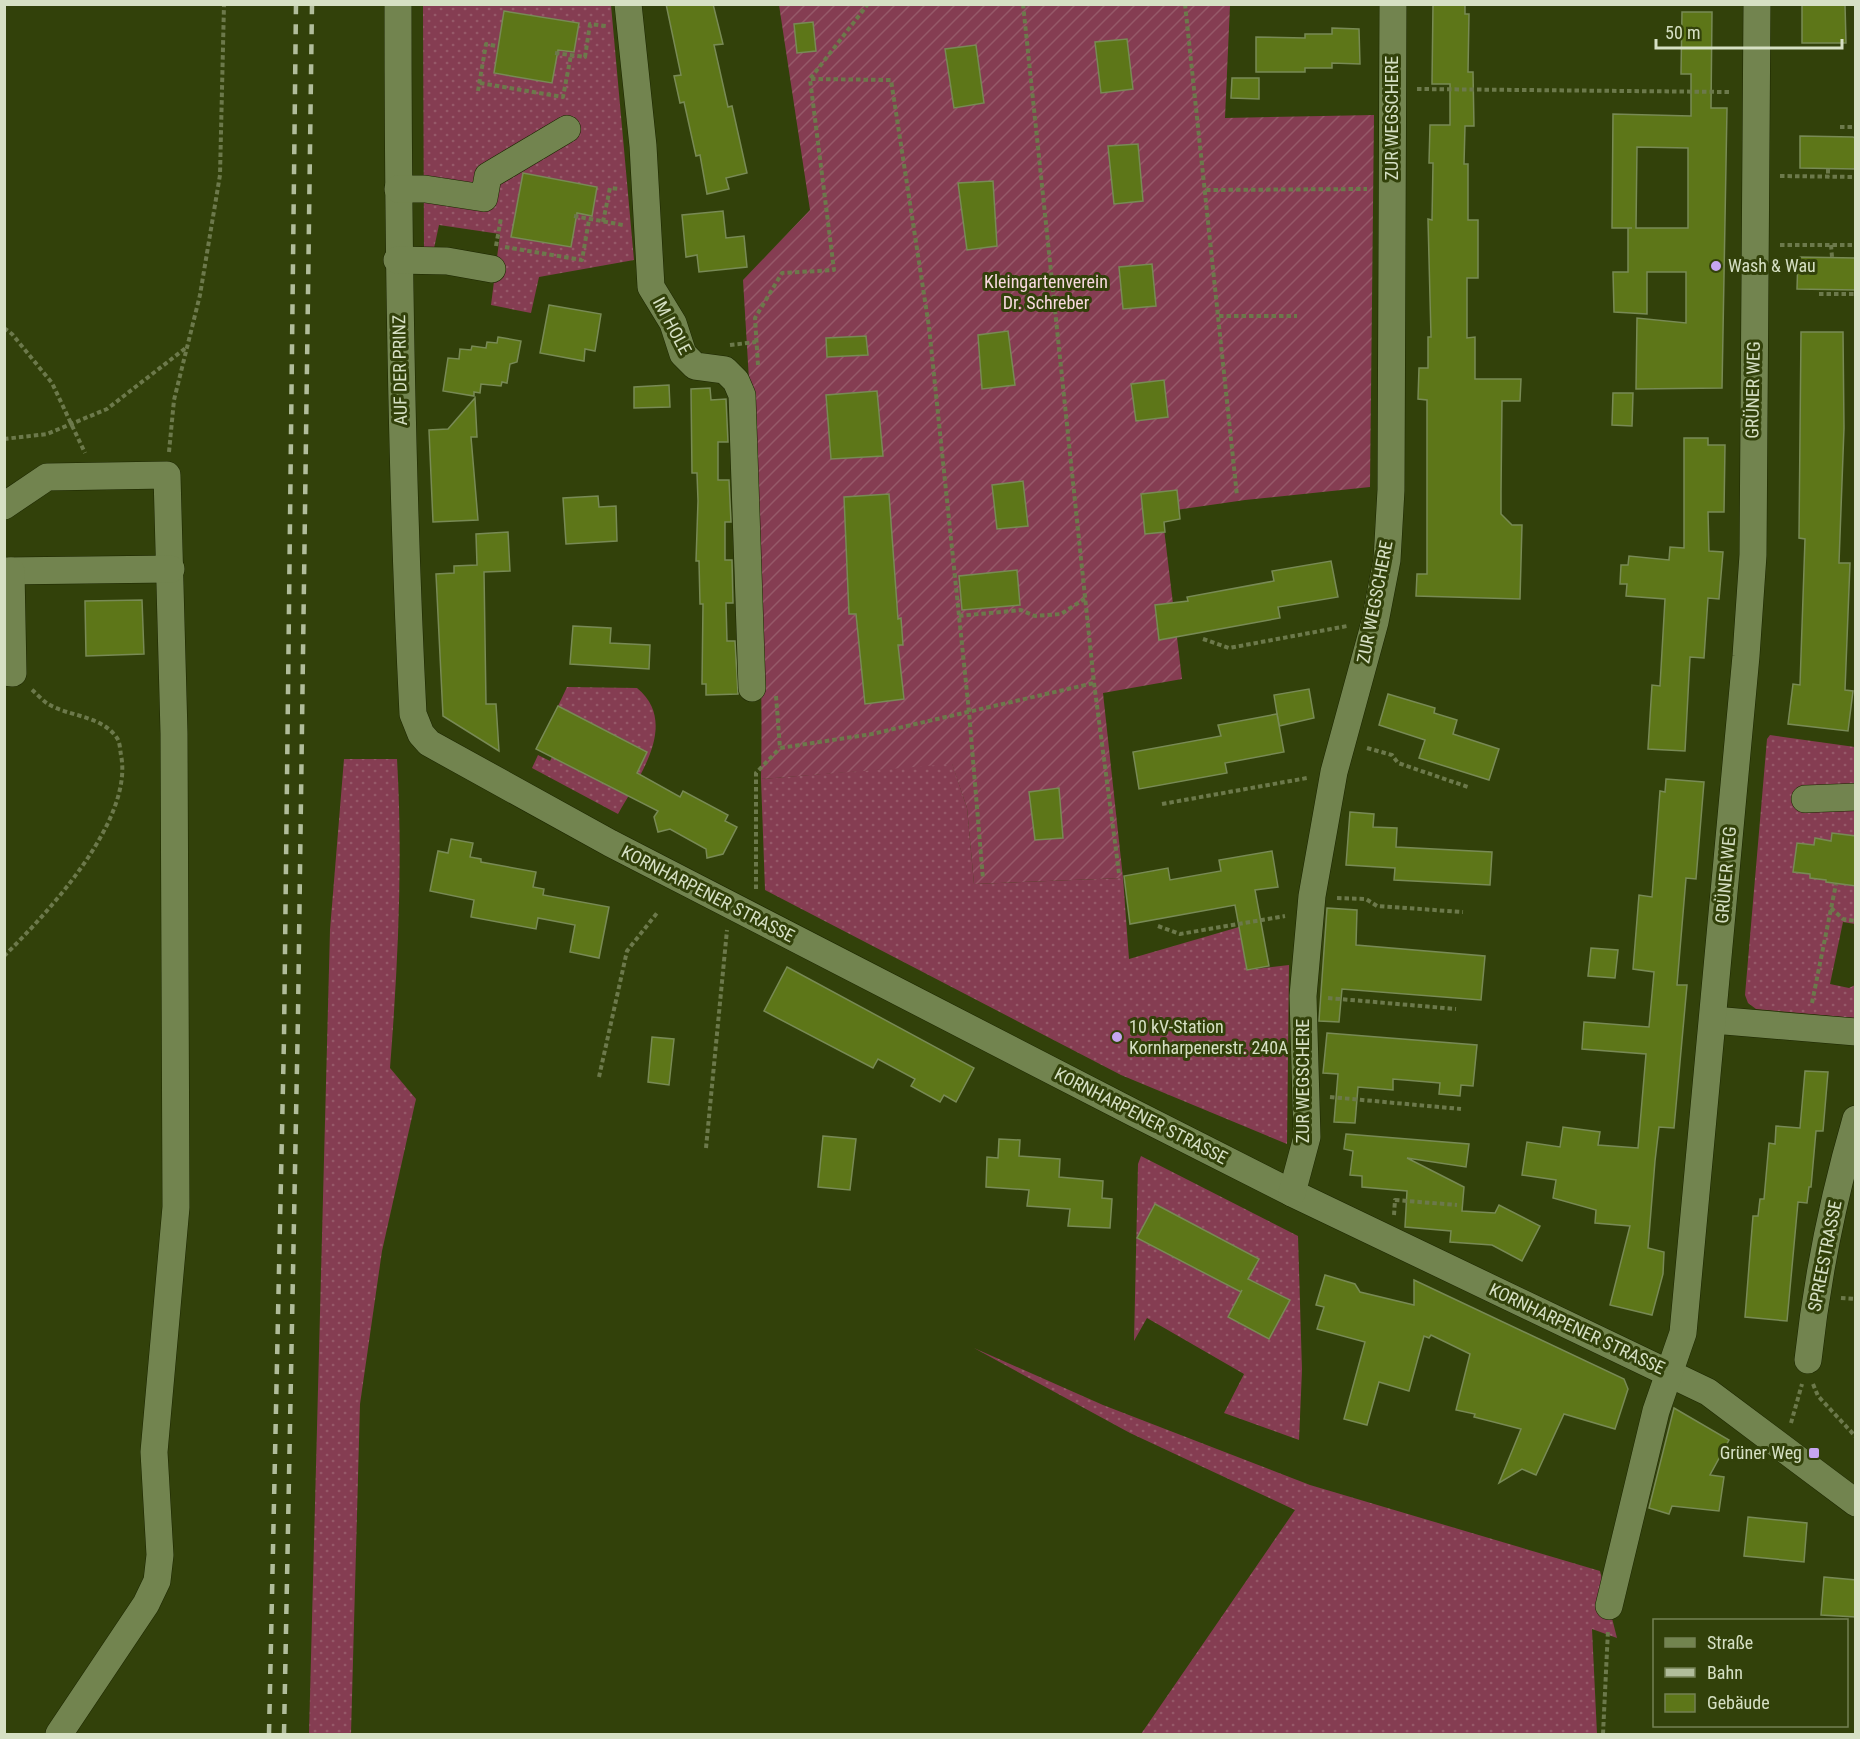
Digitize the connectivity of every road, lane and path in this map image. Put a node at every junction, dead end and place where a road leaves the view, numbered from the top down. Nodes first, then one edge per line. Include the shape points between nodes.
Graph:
1 (224, 4) edge
2 (398, 4) edge
3 (868, 4) edge
4 (1023, 4) edge
5 (1185, 4) edge
6 (1393, 4) edge
7 (1757, 4) edge
8 (629, 17) edge
9 (496, 46) dead end
10 (555, 53) dead end
11 (571, 55) junction
12 (810, 79) junction
13 (480, 83) junction
14 (1392, 89) junction
15 (478, 91) dead end
16 (1755, 93) junction
17 (1840, 127) dead end
18 (1856, 127) edge
19 (567, 129) dead end
20 (1828, 169) dead end
21 (1755, 176) junction
22 (1828, 177) junction
23 (1856, 177) edge
24 (398, 189) junction
25 (1391, 189) junction
26 (1206, 190) junction
27 (645, 194) junction
28 (503, 208) dead end
29 (574, 216) dead end
30 (589, 220) junction
31 (603, 222) junction
32 (626, 226) dead end
33 (1755, 245) junction
34 (1831, 245) junction
35 (1856, 245) edge
36 (494, 257) junction
37 (1832, 257) dead end
38 (397, 260) junction
39 (1819, 294) dead end
40 (1856, 294) edge
41 (1219, 316) junction
42 (1297, 316) dead end
43 (4, 328) edge
44 (187, 346) junction
45 (758, 377) dead end
46 (74, 424) junction
47 (4, 439) edge
48 (167, 475) junction
49 (95, 476) junction
50 (1237, 496) dead end
51 (4, 506) edge
52 (171, 569) junction
53 (8, 571) edge
54 (1086, 598) junction
55 (959, 616) junction
56 (1375, 622) junction
57 (1203, 639) dead end
58 (9, 672) edge
59 (1094, 683) junction
60 (764, 688) joint
61 (969, 712) junction
62 (421, 734) joint
63 (1342, 741) junction
64 (780, 748) junction
65 (1334, 772) junction
66 (1468, 787) dead end
67 (1856, 797) edge
68 (1805, 799) dead end
69 (1162, 804) dead end
70 (1119, 873) dead end
71 (982, 879) dead end
72 (1836, 884) dead end
73 (1311, 904) junction
74 (1830, 907) junction
75 (740, 911) junction
76 (1462, 912) dead end
77 (657, 913) dead end
78 (1856, 921) edge
79 (1158, 926) dead end
80 (4, 956) edge
81 (1303, 996) junction
82 (1813, 998) dead end
83 (1456, 1009) dead end
84 (1713, 1020) junction
85 (1856, 1032) edge
86 (599, 1077) dead end
87 (1306, 1094) junction
88 (1461, 1109) dead end
89 (1856, 1119) edge
90 (706, 1148) dead end
91 (1292, 1192) junction
92 (1441, 1204) junction
93 (1457, 1205) dead end
94 (1440, 1211) dead end
95 (1392, 1240) junction
96 (1808, 1360) junction
97 (1671, 1374) junction
98 (1856, 1437) edge
99 (1784, 1450) junction
100 (1856, 1503) edge
101 (1609, 1606) joint
102 (59, 1734) edge
103 (1603, 1734) edge

1 - 44 path via 220,175 200,295
2 - 24 street, AUF DER PRINZ
3 - 12 path
4 - 54 path
5 - 26 path
6 - 14 street, ZUR WEGSCHERE
7 - 16 street, GRÜNER WEG
8 - 11 path via 590,24 585,57
8 - 27 street, IM HOLE
9 - 13 path via 486,44
10 - 11 path
11 - 13 path via 563,97
12 - 45 path via 834,270 782,273 755,318
12 - 55 path via 891,80 929,327
13 - 15 path
14 - 16 path
14 - 25 street, ZUR WEGSCHERE
16 - 21 street, GRÜNER WEG
17 - 18 path
19 - 24 street via 488,176 484,198
20 - 22 path
21 - 22 path
21 - 33 street, GRÜNER WEG
22 - 23 path
24 - 38 street, AUF DER PRINZ
25 - 26 path
25 - 56 street, ZUR WEGSCHERE via 1391,490 1387,560
26 - 41 path
27 - 31 path via 610,188
27 - 60 street, IM HOLE via 651,287 673,323 683,354 695,366 725,370 742,395
28 - 36 path
29 - 30 path
30 - 31 path
30 - 36 path via 582,260
31 - 32 path
33 - 34 path
33 - 84 street, GRÜNER WEG via 1753,555
34 - 35 path
34 - 37 path
36 - 38 street
38 - 62 street, AUF DER PRINZ via 413,714
39 - 40 path
41 - 42 path
41 - 50 path
43 - 46 path via 52,383
44 - 46 path via 107,409
44 - 48 path via 174,400
46 - 47 path via 47,434
46 - 49 path
48 - 49 street
48 - 52 street
49 - 51 street via 47,477
52 - 53 street
52 - 102 street via 176,1207 154,1452 160,1555 157,1581 146,1604
53 - 58 street
54 - 55 path via 1061,614 1035,616 1021,610
54 - 59 path
55 - 61 path
56 - 57 path via 1229,648
56 - 63 street, ZUR WEGSCHERE
58 - 80 path via 47,704 103,724 118,739 124,770 113,813 77,875
59 - 61 path
59 - 70 path
60 - 64 path
61 - 64 path via 872,734
61 - 71 path
62 - 75 street, KORNHARPENER STRASSE via 444,753
63 - 65 street, ZUR WEGSCHERE
63 - 66 path via 1392,755 1398,763
64 - 75 path via 756,773 756,893
65 - 69 path
65 - 73 street, ZUR WEGSCHERE
67 - 68 street
72 - 74 path
73 - 76 path via 1366,899 1377,906
73 - 79 path via 1180,934
73 - 81 street, ZUR WEGSCHERE
74 - 78 path via 1843,919
74 - 82 path
75 - 90 path
75 - 91 street, KORNHARPENER STRASSE
77 - 86 path via 627,951
81 - 83 path
81 - 87 street, ZUR WEGSCHERE
84 - 85 street
84 - 97 street, GRÜNER WEG via 1683,1333
87 - 88 path
87 - 91 street, ZUR WEGSCHERE via 1307,1137
89 - 96 street, SPREESTRASSE via 1815,1296
91 - 95 street, KORNHARPENER STRASSE
92 - 93 path
92 - 94 path
92 - 95 path via 1395,1200
95 - 97 street, KORNHARPENER STRASSE
96 - 98 path via 1818,1396
96 - 99 path
97 - 99 street, KORNHARPENER STRASSE via 1708,1392
97 - 101 street, GRÜNER WEG via 1656,1411
99 - 100 street, KORNHARPENER STRASSE
101 - 103 path

